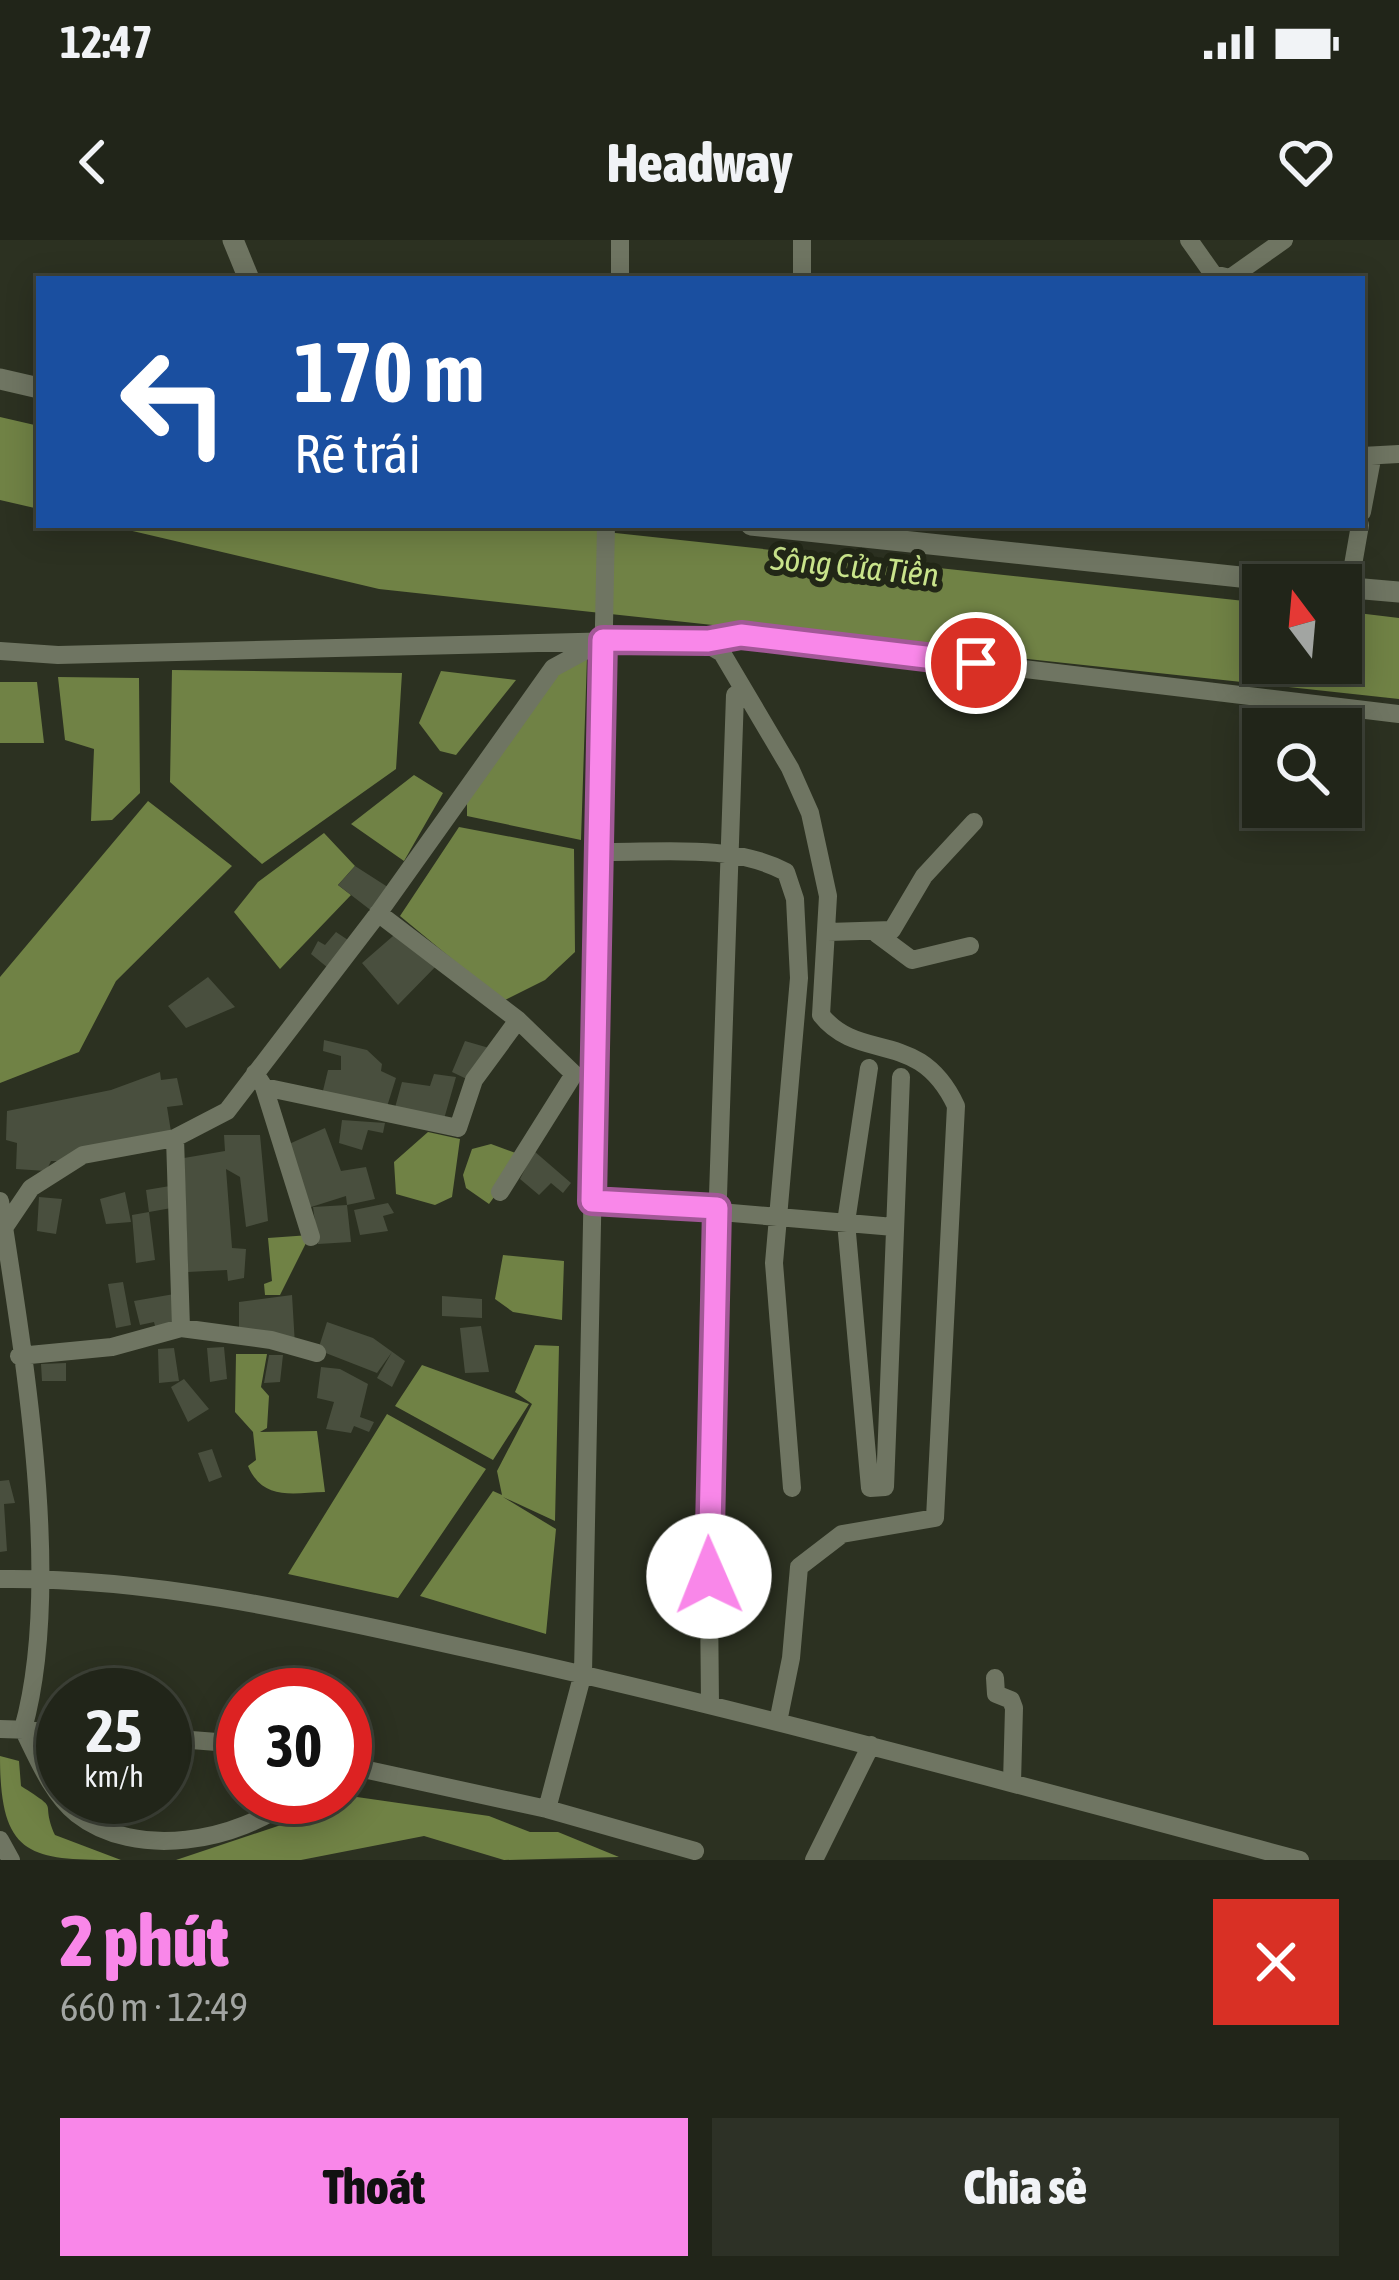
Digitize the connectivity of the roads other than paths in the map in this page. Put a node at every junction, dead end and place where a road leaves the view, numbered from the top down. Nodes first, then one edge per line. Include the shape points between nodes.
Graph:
1 (233, 240) edge
2 (620, 240) edge
3 (802, 240) edge
4 (1189, 240) edge
5 (1284, 240) edge
6 (248, 276) edge
7 (620, 276) edge
8 (802, 276) edge
9 (1220, 276) edge
10 (1234, 276) edge
11 (0, 379) edge
12 (36, 387) edge
13 (1399, 454) edge
14 (1367, 457) edge
15 (606, 528) edge
16 (806, 528) edge
17 (1359, 528) edge
18 (861, 531) edge
19 (1351, 564) edge
20 (1242, 576) edge
21 (1362, 589) edge
22 (1399, 592) edge
23 (603, 633) junction
24 (708, 641) junction
25 (0, 651) edge
26 (735, 695) dead end
27 (1399, 714) edge
28 (974, 822) dead end
29 (599, 852) junction
30 (731, 854) junction
31 (378, 913) junction
32 (828, 932) junction
33 (877, 934) junction
34 (970, 946) dead end
35 (518, 1020) junction
36 (869, 1068) dead end
37 (901, 1077) dead end
38 (259, 1080) junction
39 (175, 1138) junction
40 (500, 1192) dead end
41 (0, 1201) edge
42 (592, 1201) junction
43 (717, 1208) junction
44 (776, 1215) junction
45 (846, 1222) junction
46 (895, 1227) junction
47 (4, 1228) junction
48 (311, 1237) dead end
49 (181, 1328) junction
50 (317, 1353) dead end
51 (19, 1356) junction
52 (792, 1488) dead end
53 (40, 1578) junction
54 (0, 1579) edge
55 (583, 1673) junction
56 (994, 1678) dead end
57 (710, 1705) junction
58 (778, 1722) junction
59 (0, 1729) edge
60 (22, 1729) junction
61 (36, 1730) edge
62 (871, 1744) junction
63 (372, 1771) edge
64 (1012, 1783) junction
65 (547, 1809) junction
66 (253, 1824) edge
67 (0, 1840) edge
68 (695, 1851) dead end
69 (11, 1860) edge
70 (814, 1860) edge
71 (1298, 1860) edge

1 - 6 street
2 - 7 street
3 - 8 street
4 - 9 street
5 - 10 street
11 - 12 street
13 - 14 street
15 - 23 street
16 - 18 street
17 - 19 street
18 - 20 street
21 - 22 street
23 - 24 street
23 - 25 street
23 - 29 street
23 - 31 street via 553,668
24 - 27 street via 741,635
24 - 32 street via 806,801 826,871
26 - 30 street
28 - 33 street via 923,876 896,927
29 - 30 street
29 - 42 street
30 - 43 street
30 - 44 street via 786,872 795,899 799,978
31 - 35 street
31 - 38 street
32 - 33 street
32 - 58 street via 821,1015 834,1031 913,1054 944,1080 956,1106 940,1488 934,1518 842,1534 799,1567
33 - 34 street via 912,960
35 - 38 street via 474,1080 458,1128
35 - 40 street via 575,1076
36 - 45 street
37 - 46 street
38 - 39 street via 226,1111
38 - 48 street
39 - 47 street via 82,1155 31,1188
39 - 49 street
41 - 47 street
42 - 43 street
42 - 55 street
43 - 44 street
43 - 57 street
44 - 45 street
44 - 52 street
45 - 46 street
45 - 46 street via 871,1488 885,1487
47 - 51 street
49 - 50 street
49 - 51 street via 112,1347
51 - 53 street
53 - 54 street
53 - 55 street via 279,1607
53 - 60 street via 32,1696
55 - 57 street
55 - 65 street
56 - 64 street via 996,1694 1014,1708
57 - 58 street
58 - 62 street
59 - 60 street
60 - 61 street
60 - 66 street via 74,1813 107,1833 204,1838
62 - 64 street
62 - 70 street
63 - 65 street
64 - 71 street
65 - 68 street
67 - 69 street

